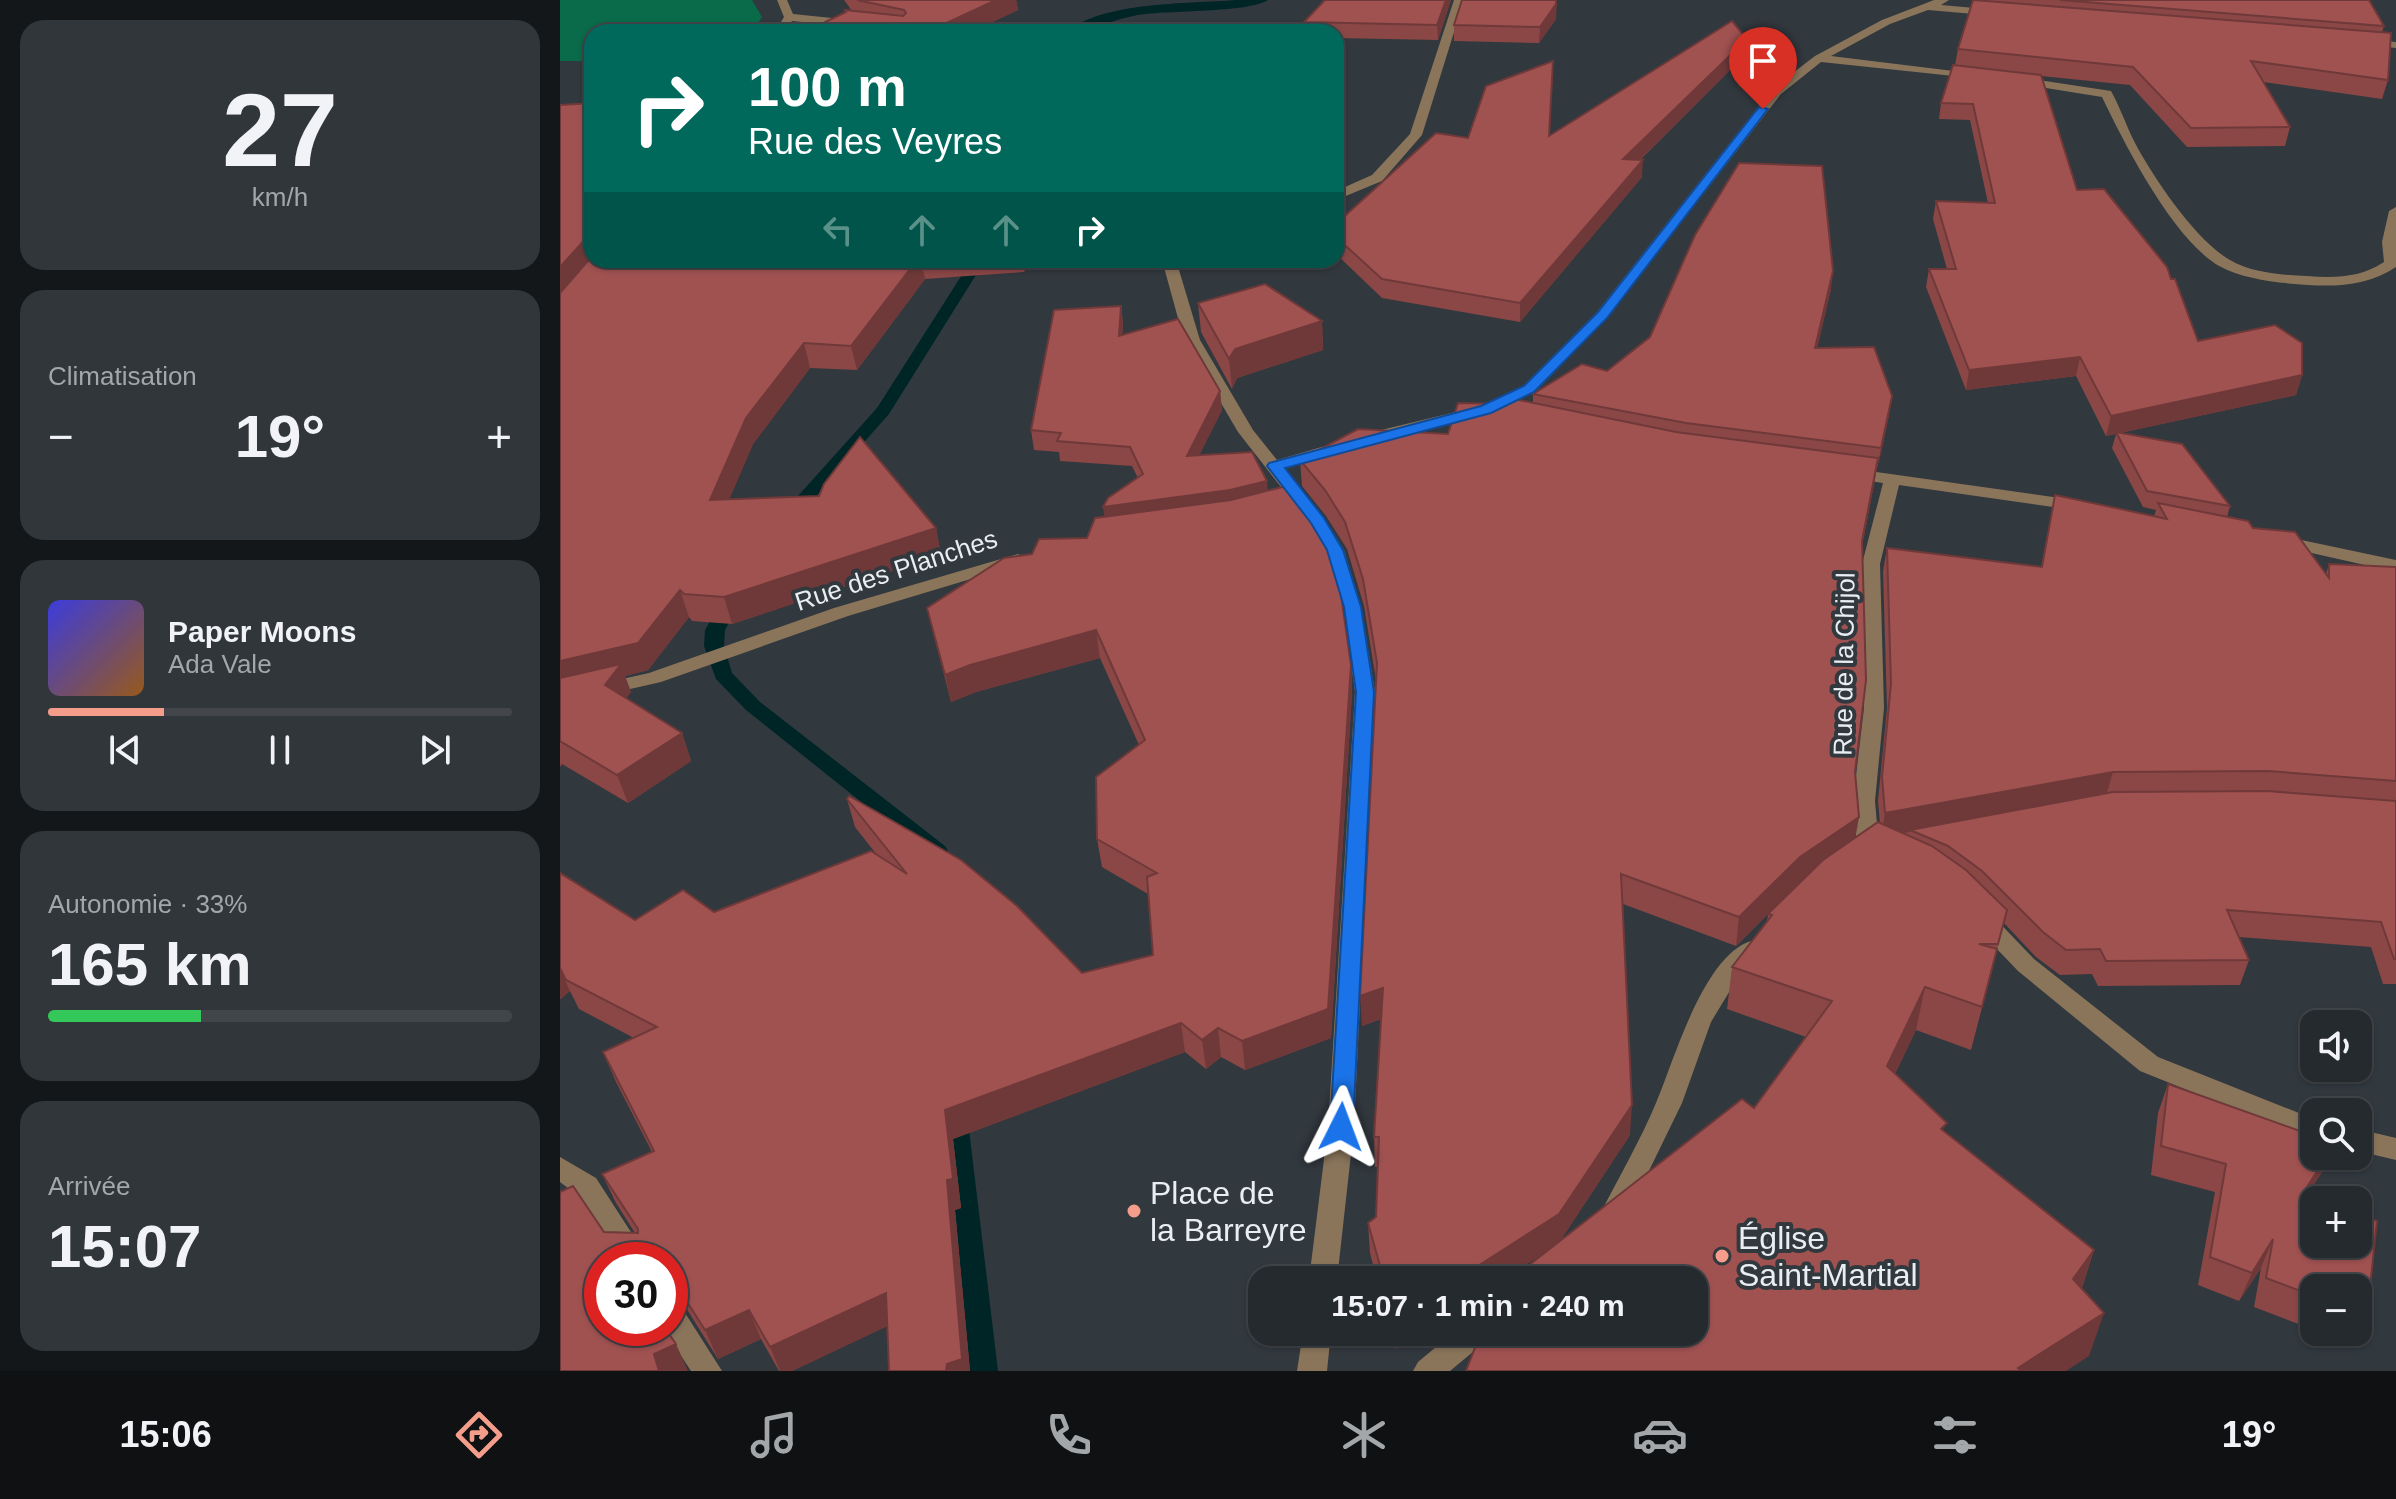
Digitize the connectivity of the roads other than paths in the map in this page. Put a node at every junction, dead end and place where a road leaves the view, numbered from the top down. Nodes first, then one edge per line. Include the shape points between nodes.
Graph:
1 (782, 0) edge
2 (1459, 0) edge
3 (1944, 0) edge
4 (1925, 6) junction
5 (2003, 14) edge
6 (789, 17) junction
7 (785, 24) edge
8 (861, 24) edge
9 (2350, 41) edge
10 (2396, 45) edge
11 (1819, 58) junction
12 (1994, 78) edge
13 (2010, 80) edge
14 (1344, 192) edge
15 (2396, 211) edge
16 (1171, 268) edge
17 (1486, 409) junction
18 (1515, 418) edge
19 (1275, 466) junction
20 (1825, 470) edge
21 (1892, 480) junction
22 (1299, 501) junction
23 (1275, 508) edge
24 (2095, 508) edge
25 (2260, 536) edge
26 (1037, 553) edge
27 (2396, 566) edge
28 (560, 699) edge
29 (1868, 851) junction
30 (1896, 854) edge
31 (1843, 868) edge
32 (1967, 904) edge
33 (1764, 936) edge
34 (2300, 1124) edge
35 (2372, 1143) edge
36 (2396, 1149) edge
37 (560, 1168) edge
38 (1598, 1232) edge
39 (623, 1242) edge
40 (1325, 1266) edge
41 (688, 1342) edge
42 (1315, 1346) edge
43 (1459, 1346) edge
44 (707, 1371) edge
45 (1312, 1371) edge
46 (1428, 1371) edge

1 - 6 street
2 - 14 street via 1416,135 1377,178
3 - 4 street
4 - 5 street
4 - 11 street
6 - 7 street
6 - 8 street
9 - 10 street
11 - 12 street
11 - 17 street via 1777,91 1602,315 1558,362 1529,389
13 - 15 street via 2107,94 2135,154 2198,239 2223,263 2304,281 2345,282 2378,274 2391,264 2389,242
16 - 19 street via 1192,340 1246,432
17 - 18 street
17 - 19 street
19 - 22 street
20 - 21 street
21 - 24 street
21 - 29 street, Rue de la Chijol via 1871,564 1874,708 1864,801
22 - 23 street
22 - 40 street via 1335,550 1352,607 1365,692 1341,1127
25 - 27 street
26 - 28 street, Rue des Planches via 841,612 654,678
29 - 30 street
29 - 31 street
32 - 34 street via 2026,965 2149,1064
33 - 38 street via 1732,968 1699,1020 1669,1103 1609,1223
35 - 36 street
37 - 39 street via 586,1186
41 - 44 street
42 - 45 street
43 - 46 street

